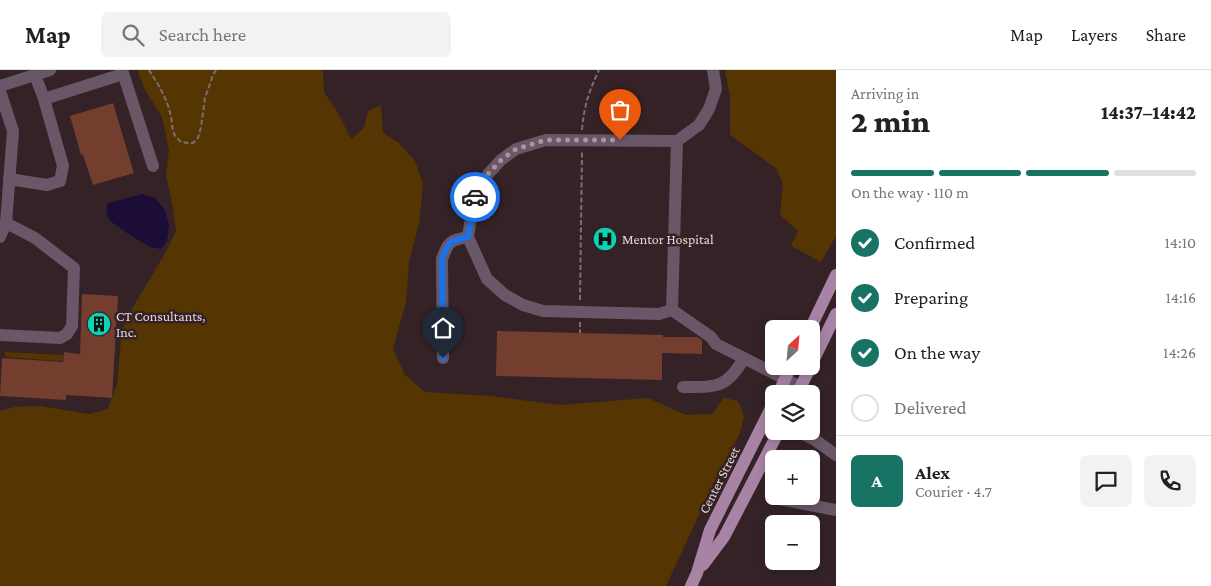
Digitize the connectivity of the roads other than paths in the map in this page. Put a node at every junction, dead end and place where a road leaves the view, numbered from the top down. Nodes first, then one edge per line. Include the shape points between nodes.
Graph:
1 (50, 70) edge
2 (713, 70) edge
3 (122, 72) edge
4 (35, 75) junction
5 (0, 86) edge
6 (0, 91) edge
7 (44, 99) junction
8 (677, 141) junction
9 (153, 166) dead end
10 (9, 179) junction
11 (6, 223) junction
12 (0, 236) edge
13 (468, 237) junction
14 (836, 275) edge
15 (672, 310) junction
16 (836, 314) edge
17 (814, 320) edge
18 (0, 335) edge
19 (820, 347) edge
20 (443, 358) dead end
21 (744, 358) junction
22 (787, 375) edge
23 (785, 379) junction
24 (782, 385) edge
25 (793, 385) edge
26 (683, 386) dead end
27 (765, 428) edge
28 (774, 440) edge
29 (815, 440) edge
30 (836, 455) edge
31 (810, 505) edge
32 (836, 510) edge
33 (697, 573) junction
34 (691, 586) edge

1 - 4 lane
2 - 8 lane via 716,89 709,109 699,125
3 - 7 lane
3 - 9 lane
4 - 5 lane
4 - 7 lane
6 - 10 lane via 13,131
7 - 10 lane via 63,166 60,181 47,185
8 - 13 lane via 546,140 516,149 488,174 476,196
8 - 15 lane
10 - 11 lane
11 - 12 lane
11 - 18 lane via 35,238 74,268 72,326 60,338
13 - 15 lane via 487,279 523,305 543,312 659,314
13 - 20 lane via 452,240 442,259
14 - 17 main road
15 - 21 lane via 716,344
16 - 19 main road
21 - 23 lane
21 - 26 lane via 737,372 719,385
22 - 23 main road
23 - 24 main road
23 - 25 lane
27 - 33 main road, Center Street via 710,530
28 - 33 main road, Center Street via 724,537
29 - 30 lane
31 - 32 lane
33 - 34 main road, Center Street

